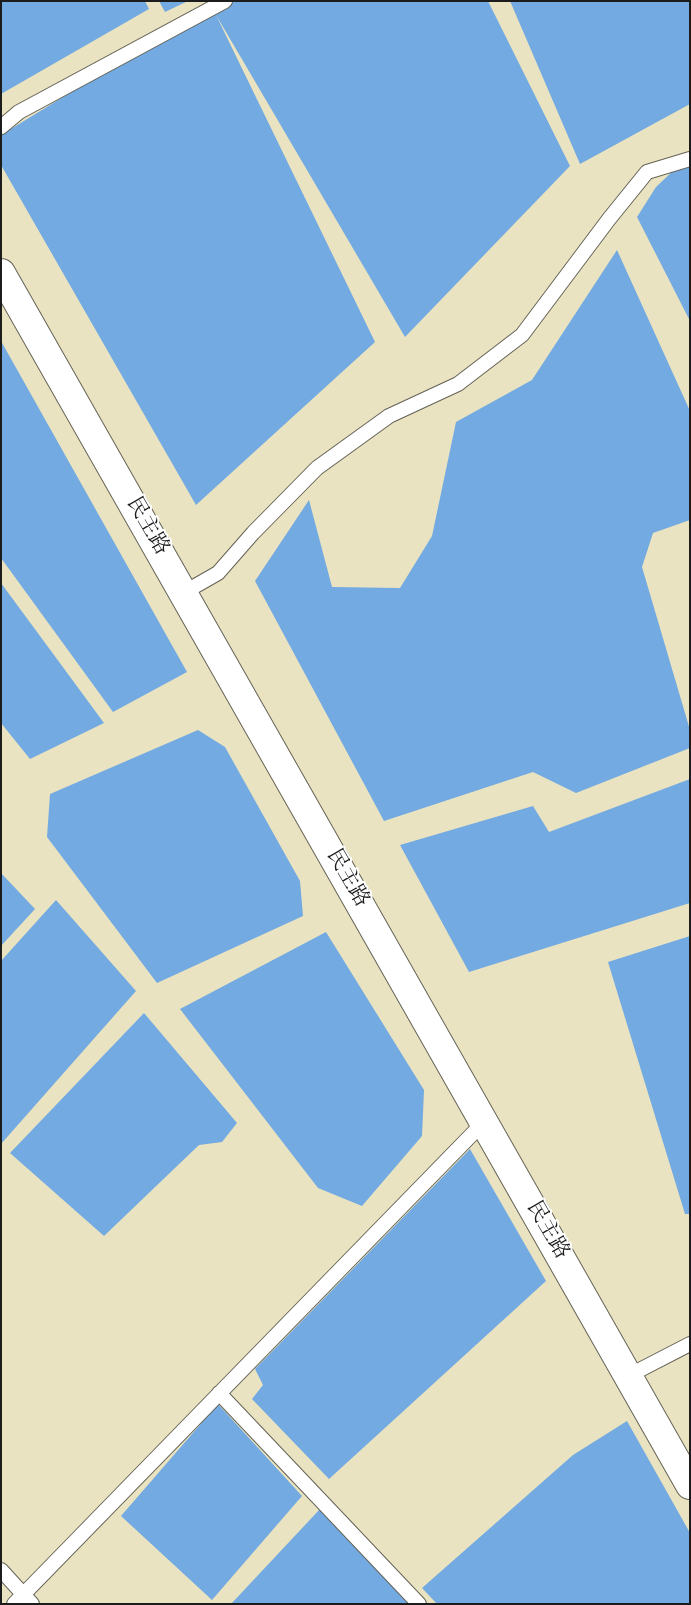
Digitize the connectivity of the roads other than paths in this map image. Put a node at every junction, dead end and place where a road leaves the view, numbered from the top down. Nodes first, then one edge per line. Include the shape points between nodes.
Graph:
1 (225, 1) edge
2 (1, 127) edge
3 (690, 159) edge
4 (1, 273) edge
5 (183, 594) junction
6 (484, 1122) junction
7 (690, 1344) edge
8 (628, 1376) junction
9 (219, 1393) junction
10 (690, 1485) edge
11 (1, 1570) edge
12 (23, 1600) edge
13 (419, 1604) edge

1 - 2 lane via 19,112
3 - 5 lane via 647,172 522,336 458,384 389,416 317,468 218,573
4 - 5 street, 民主路
5 - 6 street, 民主路
6 - 8 street, 民主路
6 - 9 lane
7 - 8 lane
8 - 10 street, 民主路
9 - 12 lane
9 - 13 lane
11 - 12 lane

